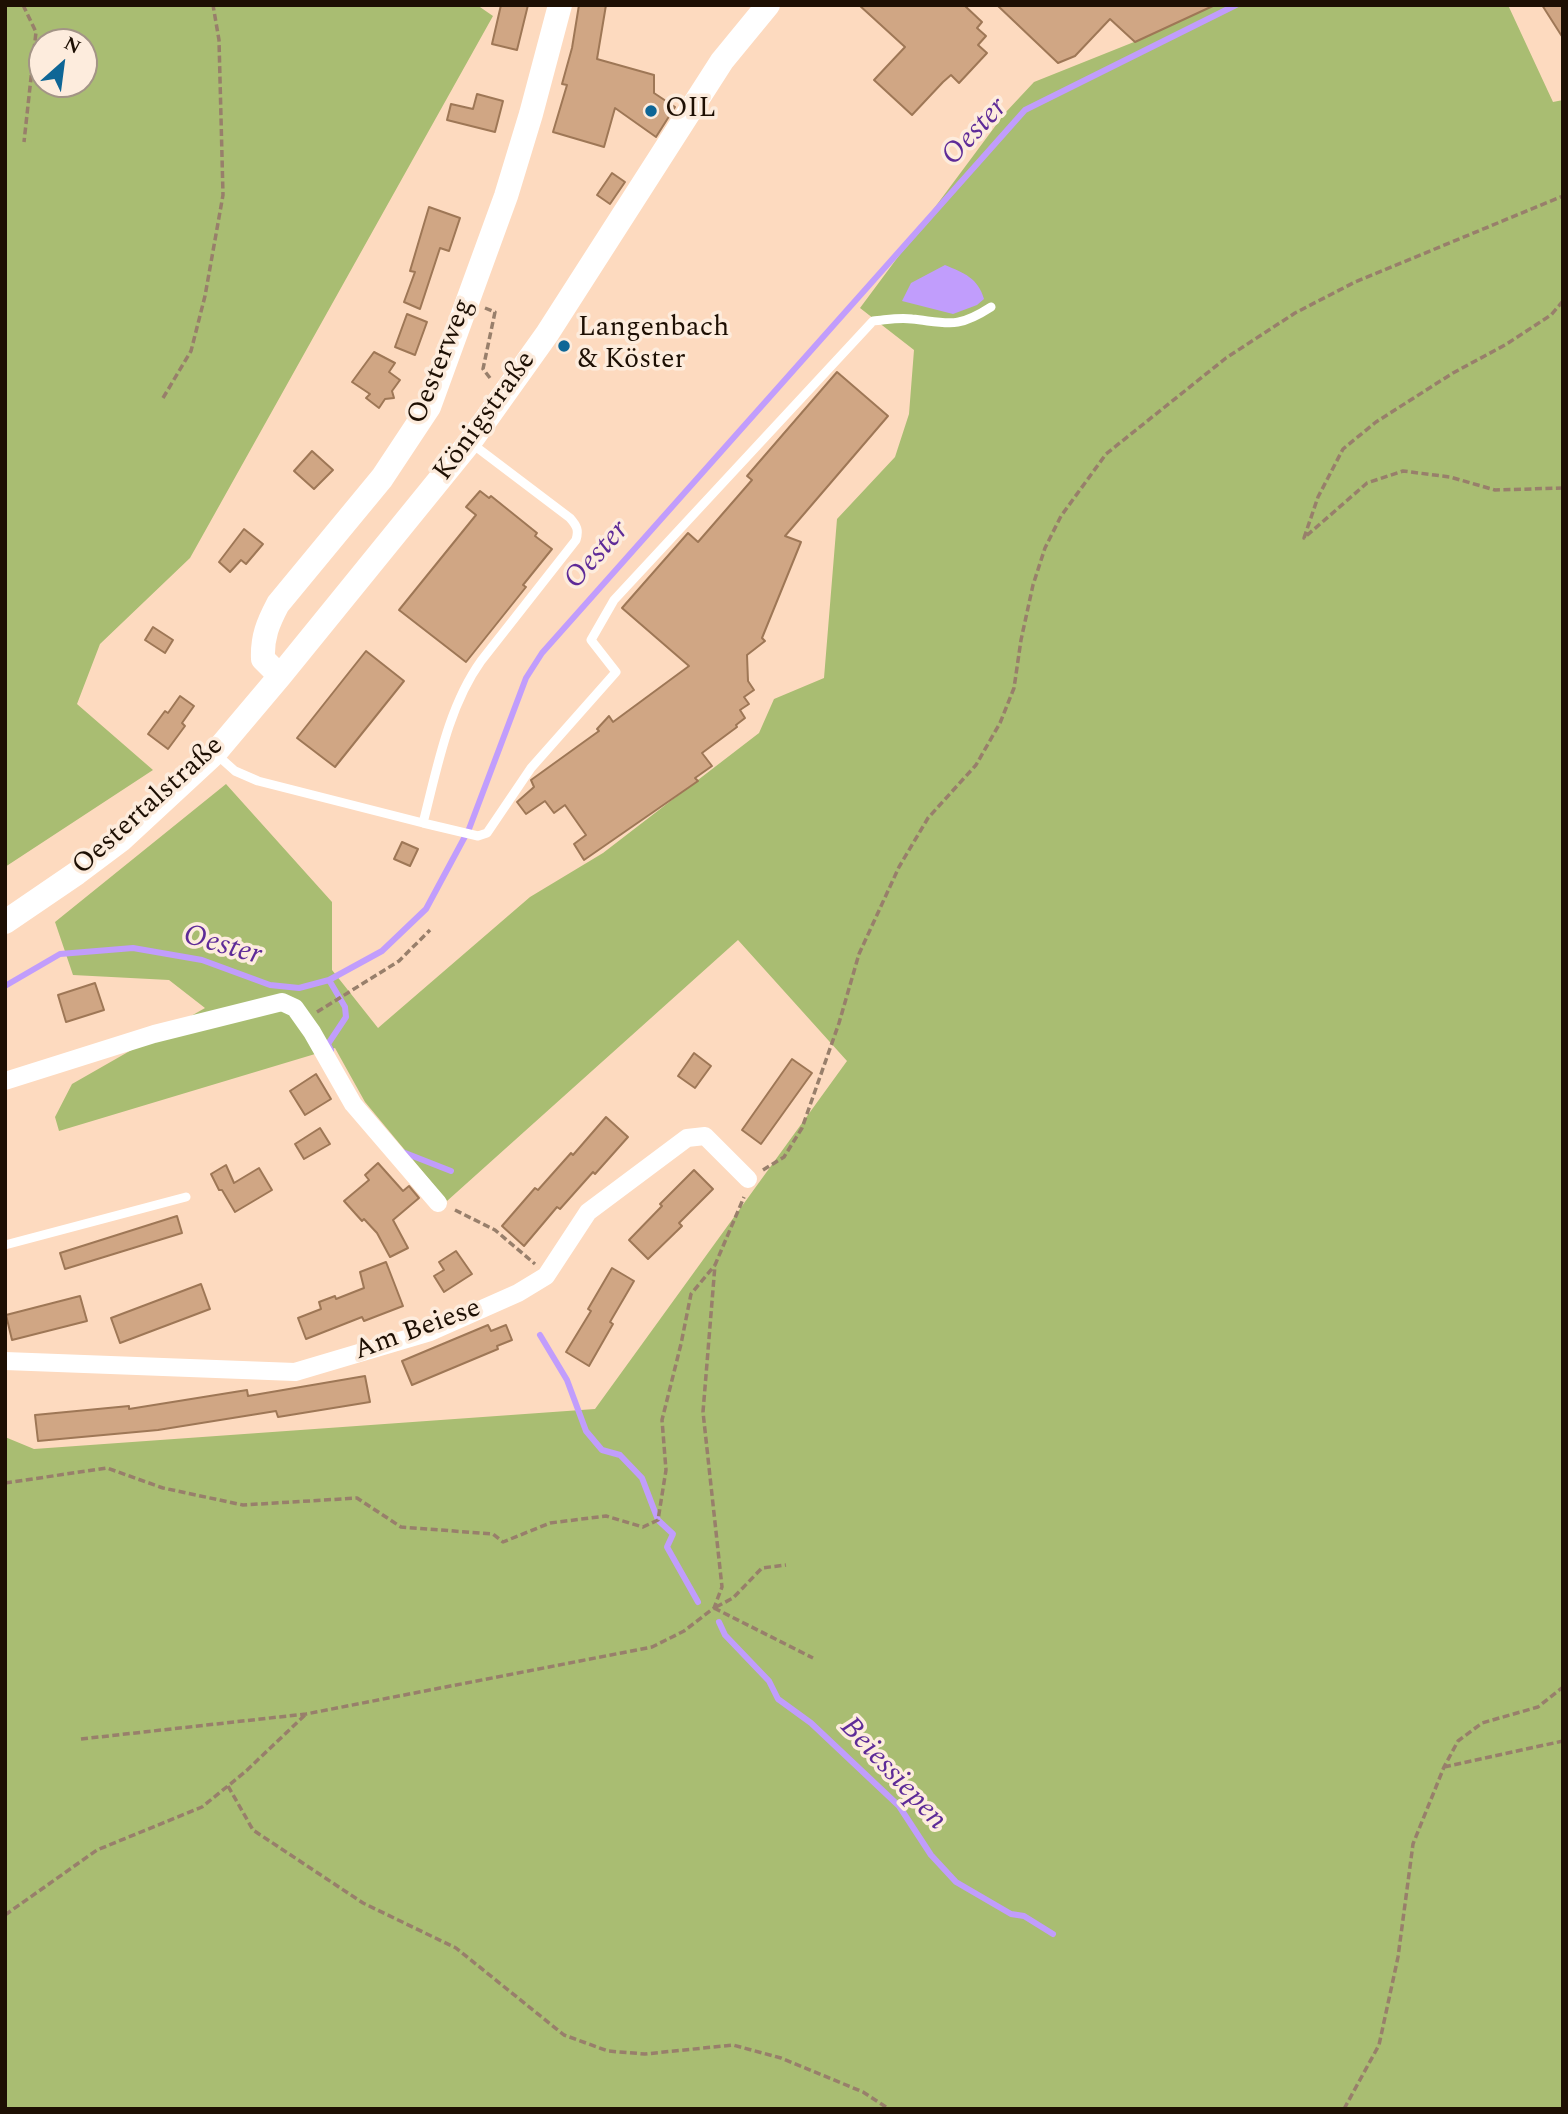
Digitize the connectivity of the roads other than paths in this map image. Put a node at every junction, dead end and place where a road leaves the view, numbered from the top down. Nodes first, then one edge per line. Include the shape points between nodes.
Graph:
1 (560, 5) edge
2 (768, 5) edge
3 (991, 307) dead end
4 (470, 442) junction
5 (280, 676) junction
6 (215, 753) junction
7 (423, 823) junction
8 (5, 922) edge
9 (5, 1081) edge
10 (748, 1180) road end
11 (186, 1197) dead end
12 (438, 1203) road end
13 (5, 1245) edge
14 (5, 1361) edge

1 - 5 main road, Oesterweg via 506,196 429,407 382,478 278,604 262,644 263,659
2 - 4 main road, Königstraße via 722,61 547,334
3 - 7 lane via 971,320 946,324 909,318 873,321 614,600 590,640 616,672 531,768 487,833 478,836
4 - 5 main road, Königstraße
4 - 7 lane via 570,518 579,532 469,678
5 - 6 main road, Oestertalstraße
6 - 7 lane via 235,771 258,781
6 - 8 main road, Oestertalstraße via 121,840
9 - 12 street via 154,1034 282,1003 295,1008 353,1104
10 - 14 street, Am Beiese via 705,1136 687,1138 588,1212 546,1276 518,1293 430,1332 295,1372
11 - 13 lane

